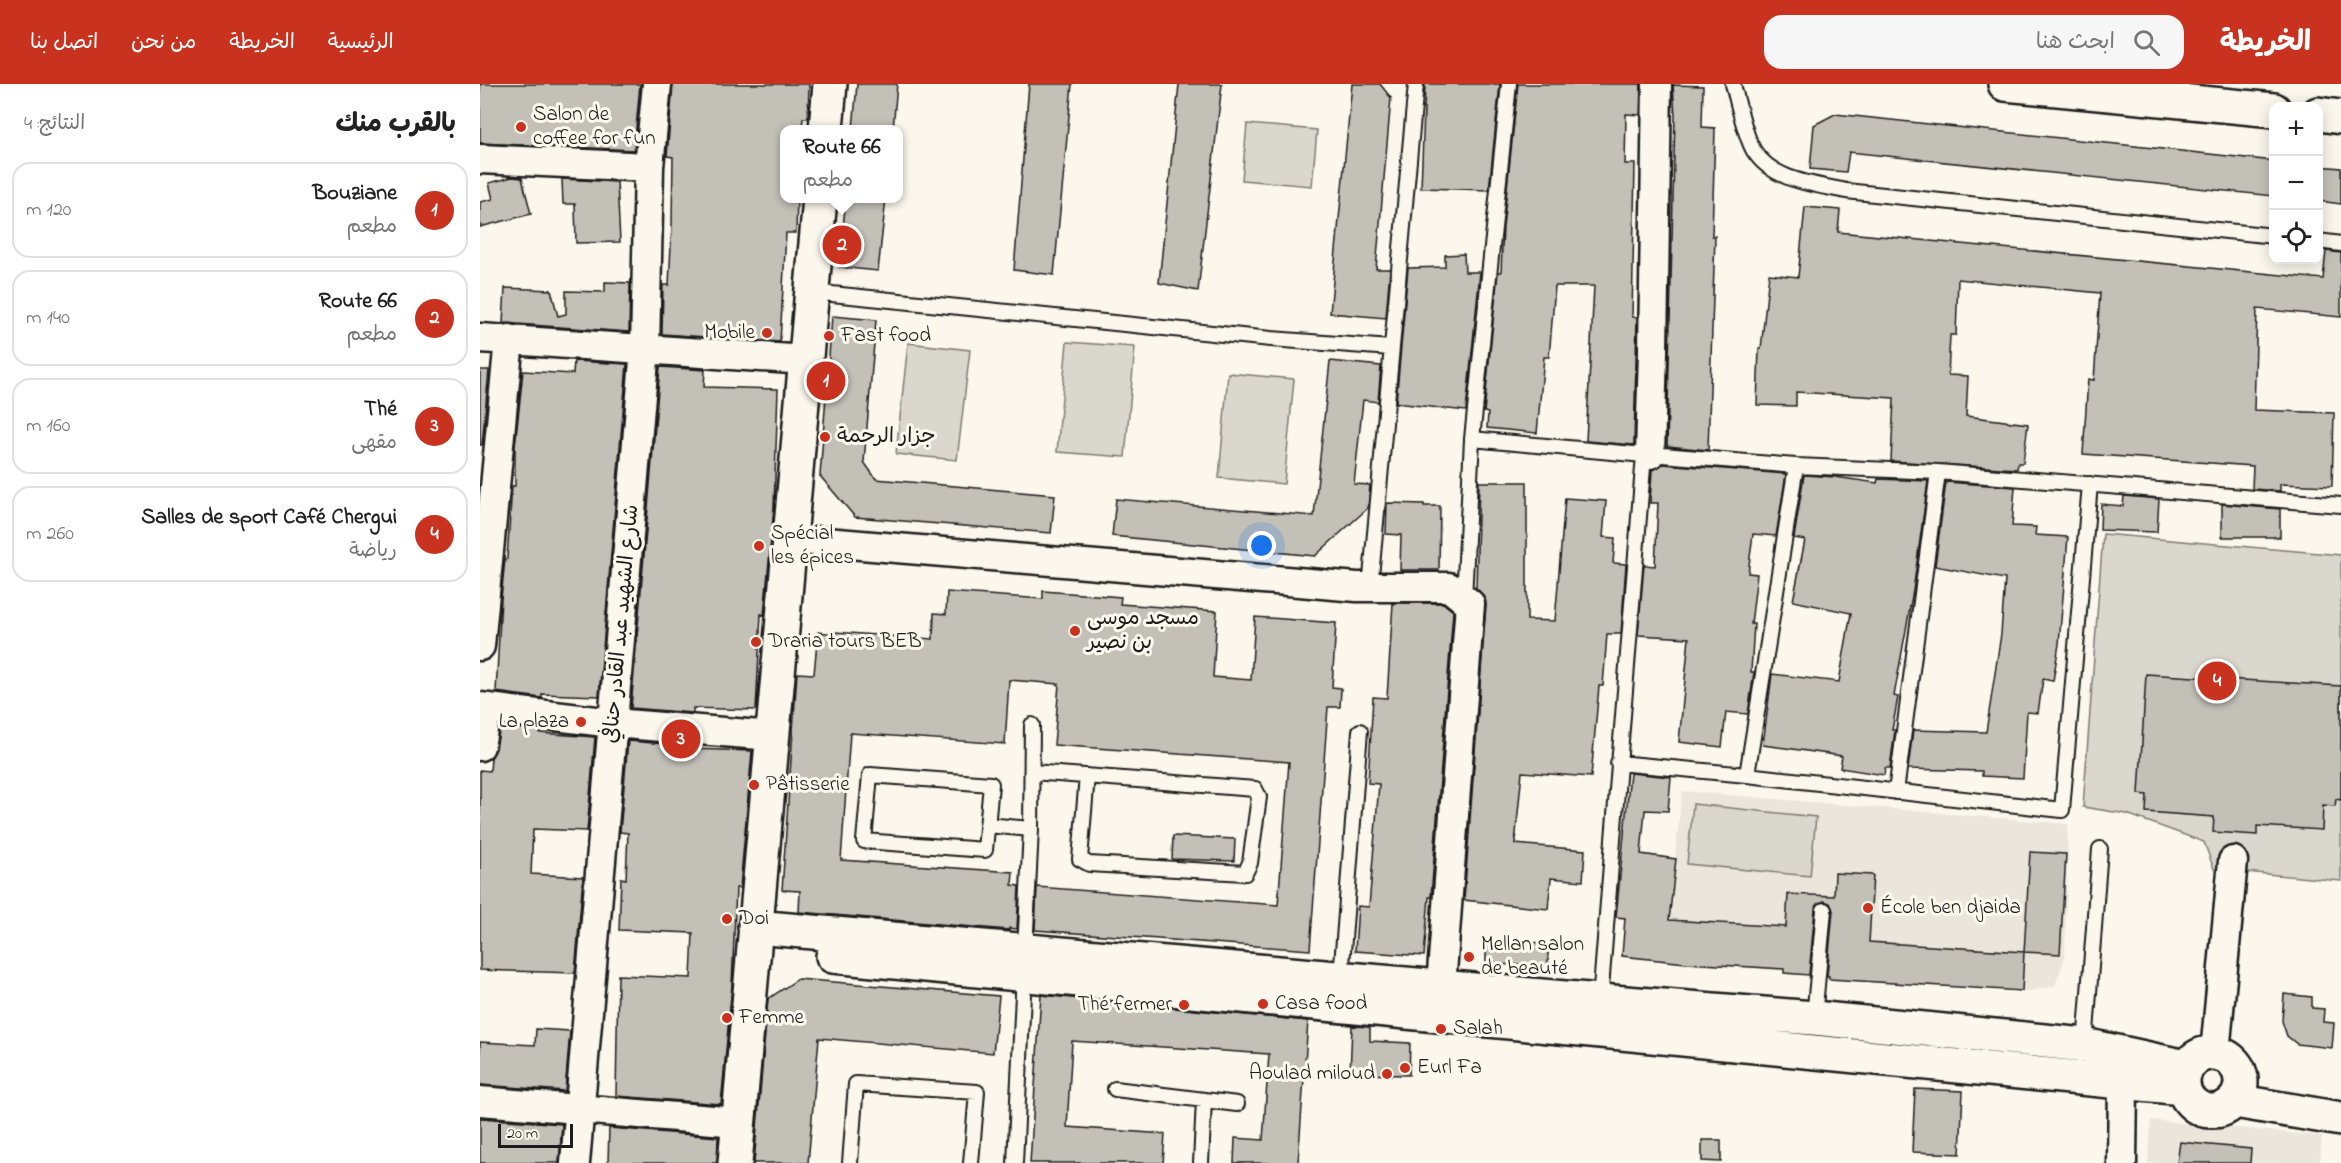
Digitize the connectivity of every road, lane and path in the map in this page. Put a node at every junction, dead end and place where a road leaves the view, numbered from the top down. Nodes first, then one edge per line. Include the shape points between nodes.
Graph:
1 (657, 84) edge
2 (830, 84) edge
3 (1416, 84) edge
4 (1509, 84) edge
5 (1657, 84) edge
6 (1733, 84) edge
7 (2005, 84) edge
8 (2183, 93) edge
9 (2269, 109) edge
10 (2323, 115) edge
11 (2341, 117) edge
12 (826, 125) edge
13 (480, 159) edge
14 (649, 167) junction
15 (820, 203) edge
16 (2269, 236) edge
17 (2323, 242) edge
18 (2341, 244) edge
19 (812, 292) junction
20 (480, 338) edge
21 (508, 339) junction
22 (1391, 348) junction
23 (645, 349) junction
24 (806, 360) junction
25 (1472, 438) junction
26 (1647, 454) junction
27 (1796, 466) junction
28 (1938, 472) junction
29 (2090, 484) junction
30 (2341, 505) edge
31 (790, 539) junction
32 (1370, 588) junction
33 (1464, 599) junction
34 (480, 646) edge
35 (483, 707) edge
36 (614, 723) junction
37 (1032, 725) dead end
38 (1360, 731) dead end
39 (772, 736) junction
40 (480, 746) edge
41 (1617, 763) junction
42 (1032, 772) junction
43 (1087, 776) junction
44 (1747, 776) junction
45 (1896, 792) junction
46 (987, 825) junction
47 (1031, 829) junction
48 (2100, 849) dead end
49 (2233, 861) dead end
50 (1824, 910) dead end
51 (754, 938) junction
52 (1024, 963) junction
53 (1341, 978) junction
54 (1441, 987) junction
55 (1600, 1001) junction
56 (1814, 1018) junction
57 (2085, 1045) junction
58 (2215, 1053) junction
59 (2184, 1078) junction
60 (2123, 1082) junction
61 (1115, 1089) dead end
62 (2239, 1092) junction
63 (2341, 1099) edge
64 (1204, 1100) junction
65 (480, 1101) edge
66 (1237, 1104) dead end
67 (579, 1109) junction
68 (2341, 1119) edge
69 (738, 1122) junction
70 (575, 1163) edge
71 (735, 1163) edge
72 (850, 1163) edge
73 (971, 1163) edge
74 (1015, 1163) edge
75 (1201, 1163) edge
76 (2122, 1163) edge

1 - 14 street, شارع الشهيد عبد القادر حنافي
2 - 12 main road
3 - 22 lane
4 - 25 lane
5 - 26 street via 1653,351
6 - 16 lane via 1753,151 1769,167 1793,180 1846,190
7 - 8 main road
8 - 9 main road
10 - 11 main road
13 - 14 street
14 - 23 street, شارع الشهيد عبد القادر حنافي
15 - 19 main road
17 - 18 lane
19 - 22 lane
19 - 24 main road
20 - 21 street
21 - 23 street
21 - 34 street
22 - 32 lane
23 - 24 street
23 - 36 street, شارع الشهيد عبد القادر حنافي
24 - 31 main road
25 - 26 lane
25 - 33 lane
26 - 27 lane
26 - 41 lane
27 - 28 lane
27 - 44 lane
28 - 29 lane
28 - 45 lane
29 - 30 lane
29 - 45 lane via 2062,810
31 - 32 street
31 - 39 main road
32 - 33 street via 1449,587
33 - 54 street via 1470,604
35 - 36 street
35 - 40 street
36 - 39 street
36 - 67 street, شارع الشهيد عبد القادر حنافي
37 - 42 lane
38 - 53 lane
39 - 51 main road
41 - 44 lane
41 - 55 lane
42 - 43 lane
42 - 47 lane
43 - 43 lane via 1255,789 1259,797 1250,863 1245,873 1089,864 1080,858
44 - 45 lane
46 - 46 lane via 991,784 870,776 864,841 985,850
46 - 47 lane
47 - 52 lane
48 - 57 lane
49 - 58 street
50 - 56 lane
51 - 52 main road
51 - 69 main road
52 - 53 main road
52 - 60 main road
52 - 74 lane
53 - 54 main road
54 - 55 main road
55 - 56 main road
56 - 57 main road
57 - 59 main road
58 - 59 main road via 2197,1057
58 - 62 main road via 2231,1059 2241,1073
59 - 60 main road
59 - 62 main road via 2192,1104 2210,1112 2219,1112
60 - 76 street
61 - 64 lane
62 - 63 main road
62 - 68 main road
64 - 66 lane
64 - 75 lane
65 - 67 street
67 - 69 street
67 - 70 street, شارع الشهيد عبد القادر حنافي
69 - 71 main road
72 - 73 lane via 856,1084 977,1092

